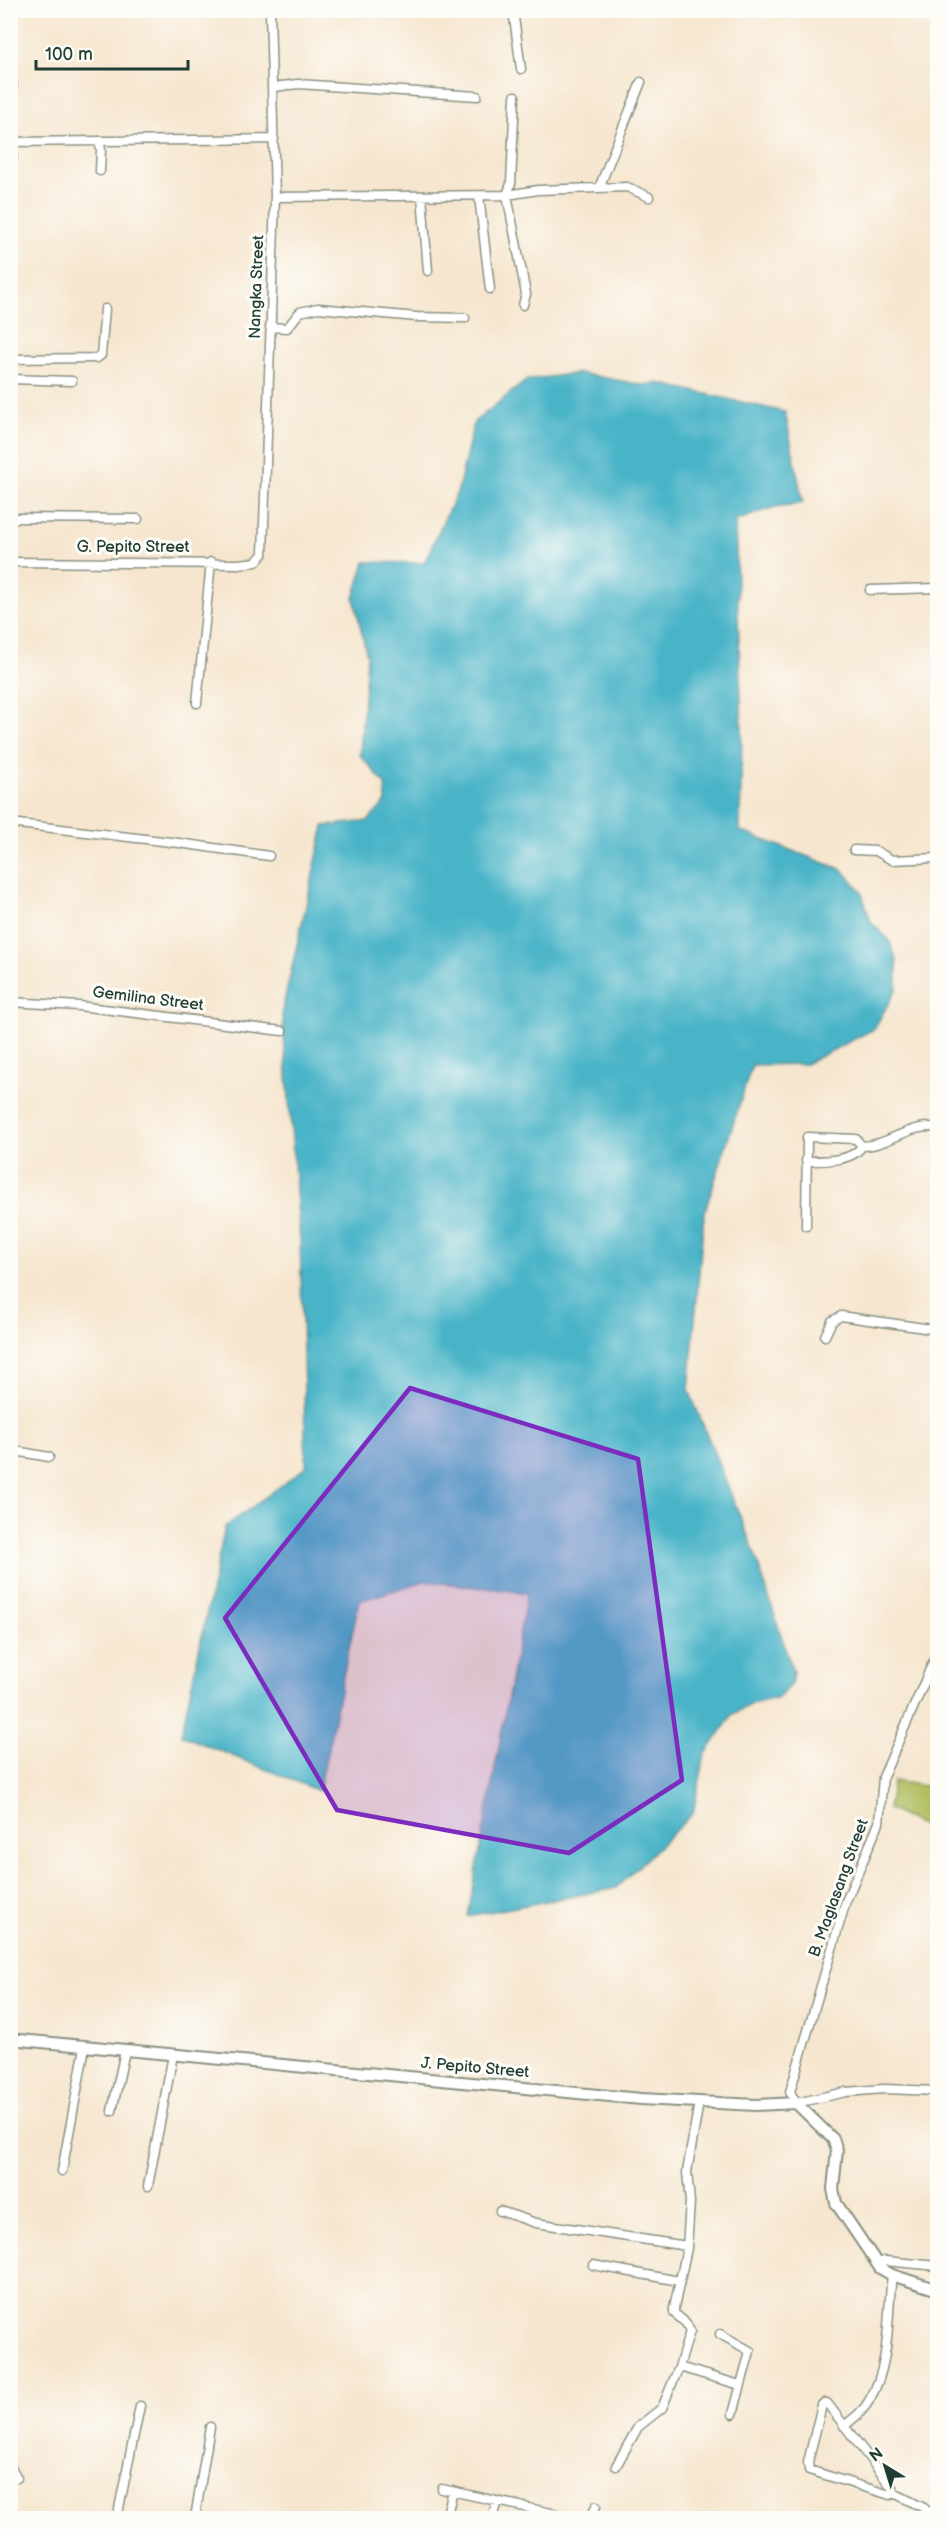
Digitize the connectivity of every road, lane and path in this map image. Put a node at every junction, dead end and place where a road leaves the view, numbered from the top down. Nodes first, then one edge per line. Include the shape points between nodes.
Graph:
1 (270, 10) edge
2 (513, 10) edge
3 (521, 69) dead end
4 (10, 82) edge
5 (641, 82) dead end
6 (274, 87) junction
7 (477, 96) dead end
8 (515, 96) dead end
9 (274, 139) junction
10 (99, 141) junction
11 (11, 142) edge
12 (10, 158) edge
13 (100, 171) dead end
14 (599, 188) junction
15 (507, 195) junction
16 (275, 196) junction
17 (422, 196) junction
18 (479, 196) junction
19 (649, 197) dead end
20 (428, 271) dead end
21 (490, 289) dead end
22 (523, 305) dead end
23 (105, 309) dead end
24 (465, 318) dead end
25 (270, 327) junction
26 (10, 359) edge
27 (10, 379) edge
28 (72, 381) dead end
29 (10, 518) edge
30 (138, 519) dead end
31 (10, 562) edge
32 (211, 562) junction
33 (255, 562) joint
34 (938, 588) edge
35 (870, 590) dead end
36 (197, 703) dead end
37 (10, 823) edge
38 (854, 850) dead end
39 (269, 856) dead end
40 (938, 858) edge
41 (10, 1002) edge
42 (282, 1031) dead end
43 (938, 1128) edge
44 (862, 1146) junction
45 (806, 1161) junction
46 (806, 1226) dead end
47 (938, 1330) edge
48 (825, 1336) dead end
49 (10, 1450) edge
50 (50, 1457) dead end
51 (938, 1651) edge
52 (10, 2038) edge
53 (85, 2047) junction
54 (125, 2051) junction
55 (173, 2055) junction
56 (938, 2091) edge
57 (699, 2102) junction
58 (796, 2103) junction
59 (112, 2110) dead end
60 (62, 2171) dead end
61 (148, 2186) dead end
62 (500, 2211) dead end
63 (687, 2246) junction
64 (877, 2263) junction
65 (593, 2265) dead end
66 (938, 2266) edge
67 (892, 2275) junction
68 (680, 2281) junction
69 (938, 2290) edge
70 (720, 2334) dead end
71 (679, 2367) junction
72 (740, 2385) junction
73 (140, 2406) dead end
74 (733, 2414) dead end
75 (844, 2426) junction
76 (210, 2427) dead end
77 (10, 2465) edge
78 (616, 2466) dead end
79 (17, 2478) dead end
80 (442, 2489) dead end
81 (453, 2491) junction
82 (894, 2493) junction
83 (497, 2501) junction
84 (596, 2505) dead end
85 (938, 2510) edge
86 (117, 2518) edge
87 (195, 2518) edge
88 (446, 2518) edge
89 (492, 2518) edge
90 (574, 2518) edge
91 (591, 2518) edge
92 (935, 2518) edge

1 - 6 street, Nangka Street
2 - 3 street
4 - 11 highway
5 - 14 street
6 - 7 street via 298,84
6 - 9 street, Nangka Street
8 - 15 street via 511,184
9 - 10 street
9 - 16 street, Nangka Street
10 - 11 street
10 - 13 street
11 - 12 highway
14 - 15 street
14 - 19 street via 627,187
15 - 18 street
15 - 22 street via 526,294
16 - 17 street
16 - 25 street, Nangka Street
17 - 18 street
17 - 20 street
18 - 21 street
23 - 26 street via 101,355 97,358
24 - 25 street via 318,308 300,312 286,328
25 - 33 street, Nangka Street via 264,551
27 - 28 street
29 - 30 street
31 - 32 street, G. Pepito Street
32 - 33 street, G. Pepito Street
32 - 36 street
34 - 35 street
37 - 39 street
38 - 40 street via 876,851 892,860
41 - 42 street, Gemilina Street via 80,1005
43 - 44 street via 919,1126 877,1145
44 - 45 street via 856,1154 839,1159
44 - 45 street via 856,1139 807,1137
45 - 46 street
47 - 48 street via 841,1316 832,1321
49 - 50 street
51 - 58 street, B. Maglasang Street via 883,1777 879,1823 846,1901 790,2085
52 - 53 street, J. Pepito Street
53 - 54 street, J. Pepito Street
53 - 60 street
54 - 55 street, J. Pepito Street
54 - 59 street
55 - 57 street, J. Pepito Street
55 - 61 street
56 - 58 street, J. Pepito Street via 846,2092
57 - 58 street, J. Pepito Street
57 - 63 street via 687,2172
58 - 64 street via 833,2139 837,2150 833,2189 836,2203
62 - 63 street via 536,2223
63 - 68 street
64 - 66 street
64 - 67 street
65 - 68 street
67 - 69 street
67 - 75 street via 881,2372 871,2399
68 - 71 street via 674,2313 690,2331
70 - 72 street via 750,2351
71 - 72 street
71 - 78 street via 662,2408 638,2427
72 - 74 street
73 - 86 street
75 - 82 street
75 - 82 street via 827,2403 822,2405 809,2470
76 - 87 street
77 - 79 street
80 - 81 street
81 - 83 street
81 - 88 street
82 - 92 street
83 - 89 street
83 - 90 street
84 - 91 street
85 - 92 street

